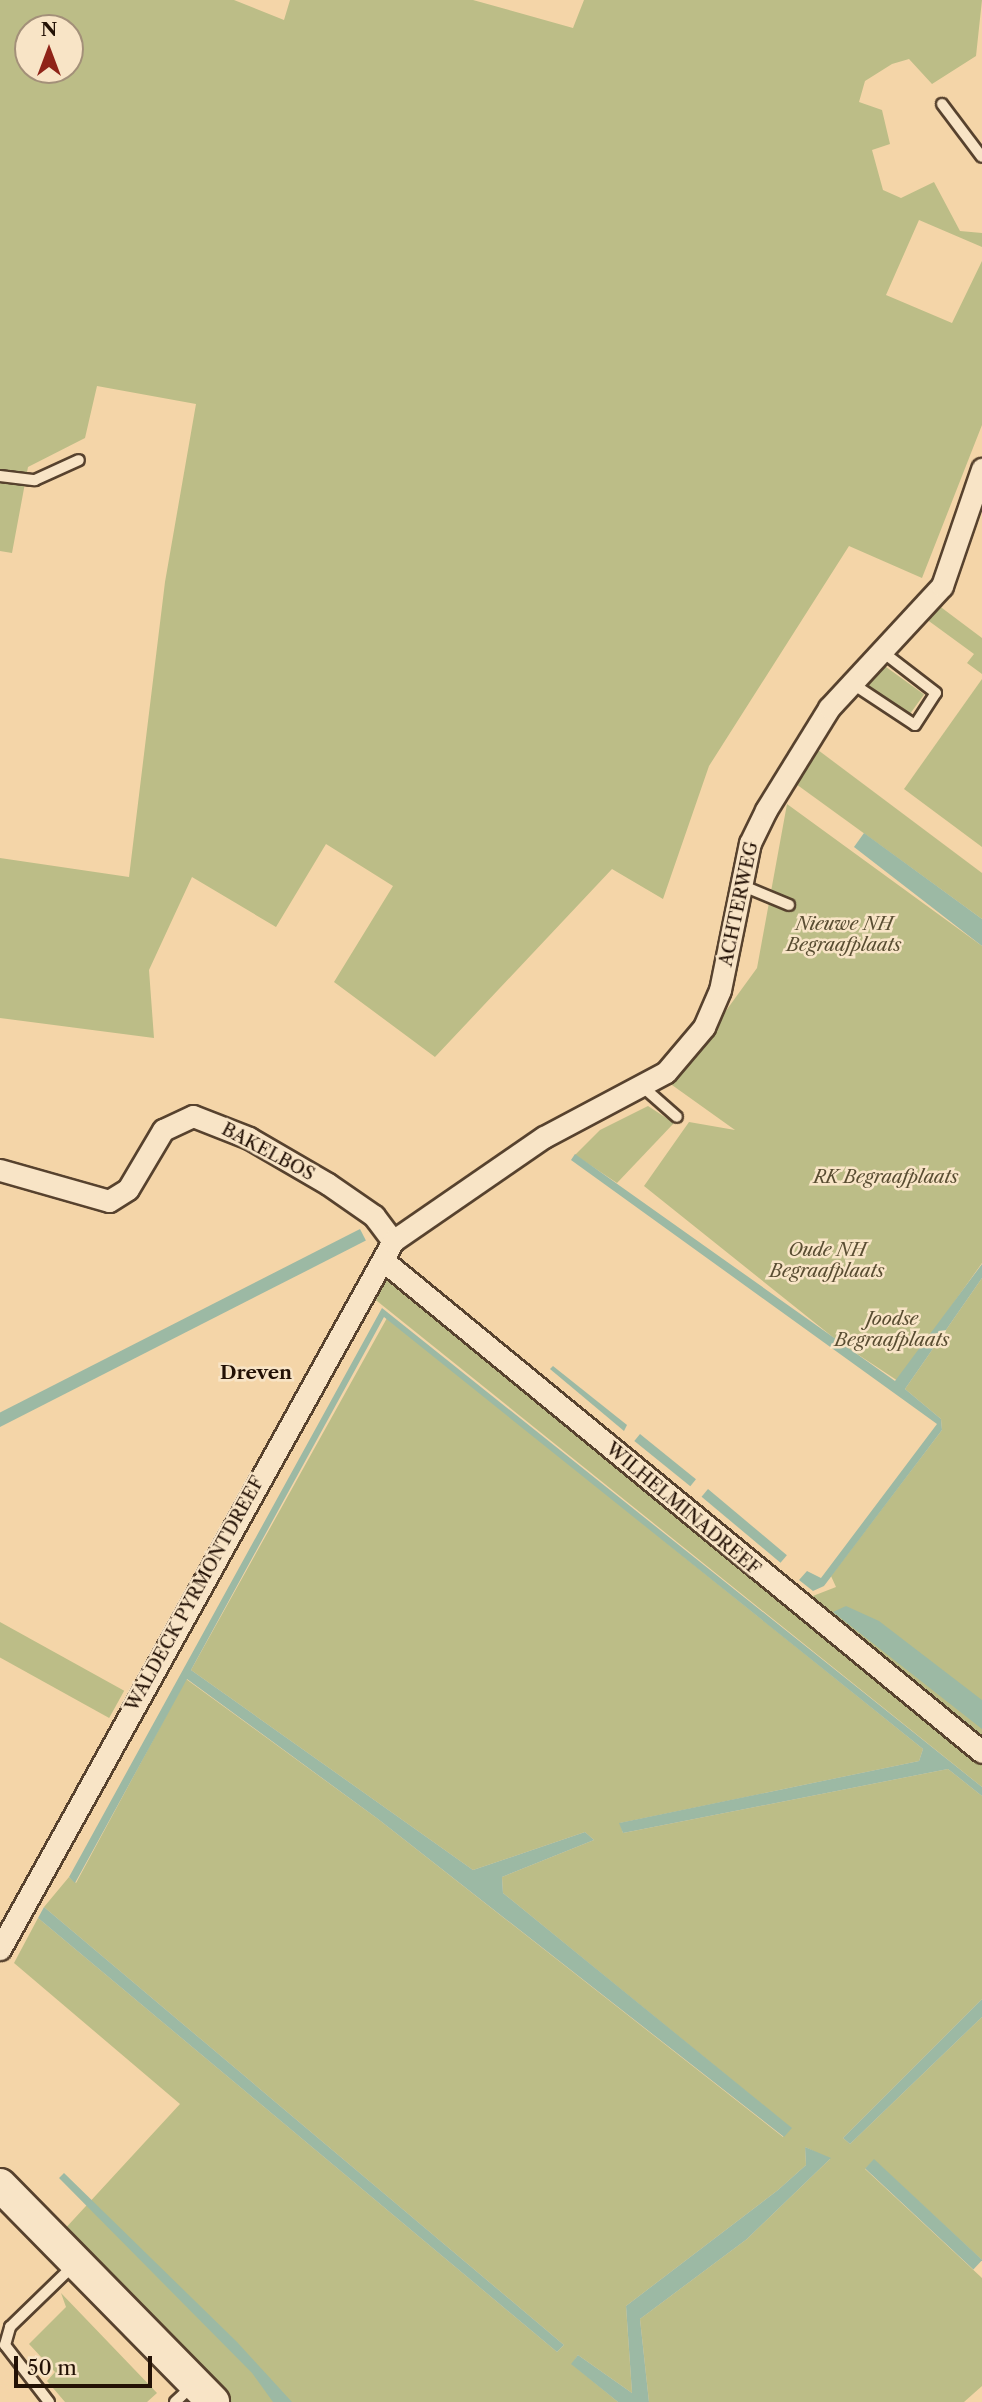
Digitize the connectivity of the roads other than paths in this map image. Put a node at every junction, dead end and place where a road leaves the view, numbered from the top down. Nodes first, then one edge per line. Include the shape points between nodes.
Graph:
1 (942, 104) dead end
2 (982, 157) edge
3 (79, 460) dead end
4 (982, 469) edge
5 (0, 476) edge
6 (884, 653) junction
7 (853, 684) junction
8 (741, 884) junction
9 (789, 905) dead end
10 (643, 1087) junction
11 (677, 1117) dead end
12 (0, 1170) edge
13 (393, 1241) junction
14 (385, 1262) junction
15 (982, 1752) edge
16 (0, 1949) edge
17 (0, 2185) edge
18 (76, 2263) junction
19 (194, 2396) edge
20 (49, 2402) edge

1 - 2 lane
3 - 5 lane via 36,480
4 - 6 street, ACHTERWEG via 942,586
6 - 7 street, ACHTERWEG
6 - 7 lane via 936,693 915,726
7 - 8 street, ACHTERWEG via 782,779 750,844
8 - 9 lane
8 - 10 street, ACHTERWEG via 713,1011 686,1053
10 - 11 lane
10 - 13 street, ACHTERWEG via 544,1137
12 - 13 street, BAKELBOS via 109,1201 128,1189 163,1130 193,1116 249,1138 328,1184 374,1216
13 - 14 street, WALDECK PYRMONTDREEF
14 - 15 street, WILHELMINADREEF
14 - 16 street, WALDECK PYRMONTDREEF via 366,1283
17 - 18 street
18 - 19 street
18 - 20 lane via 9,2327 5,2345

